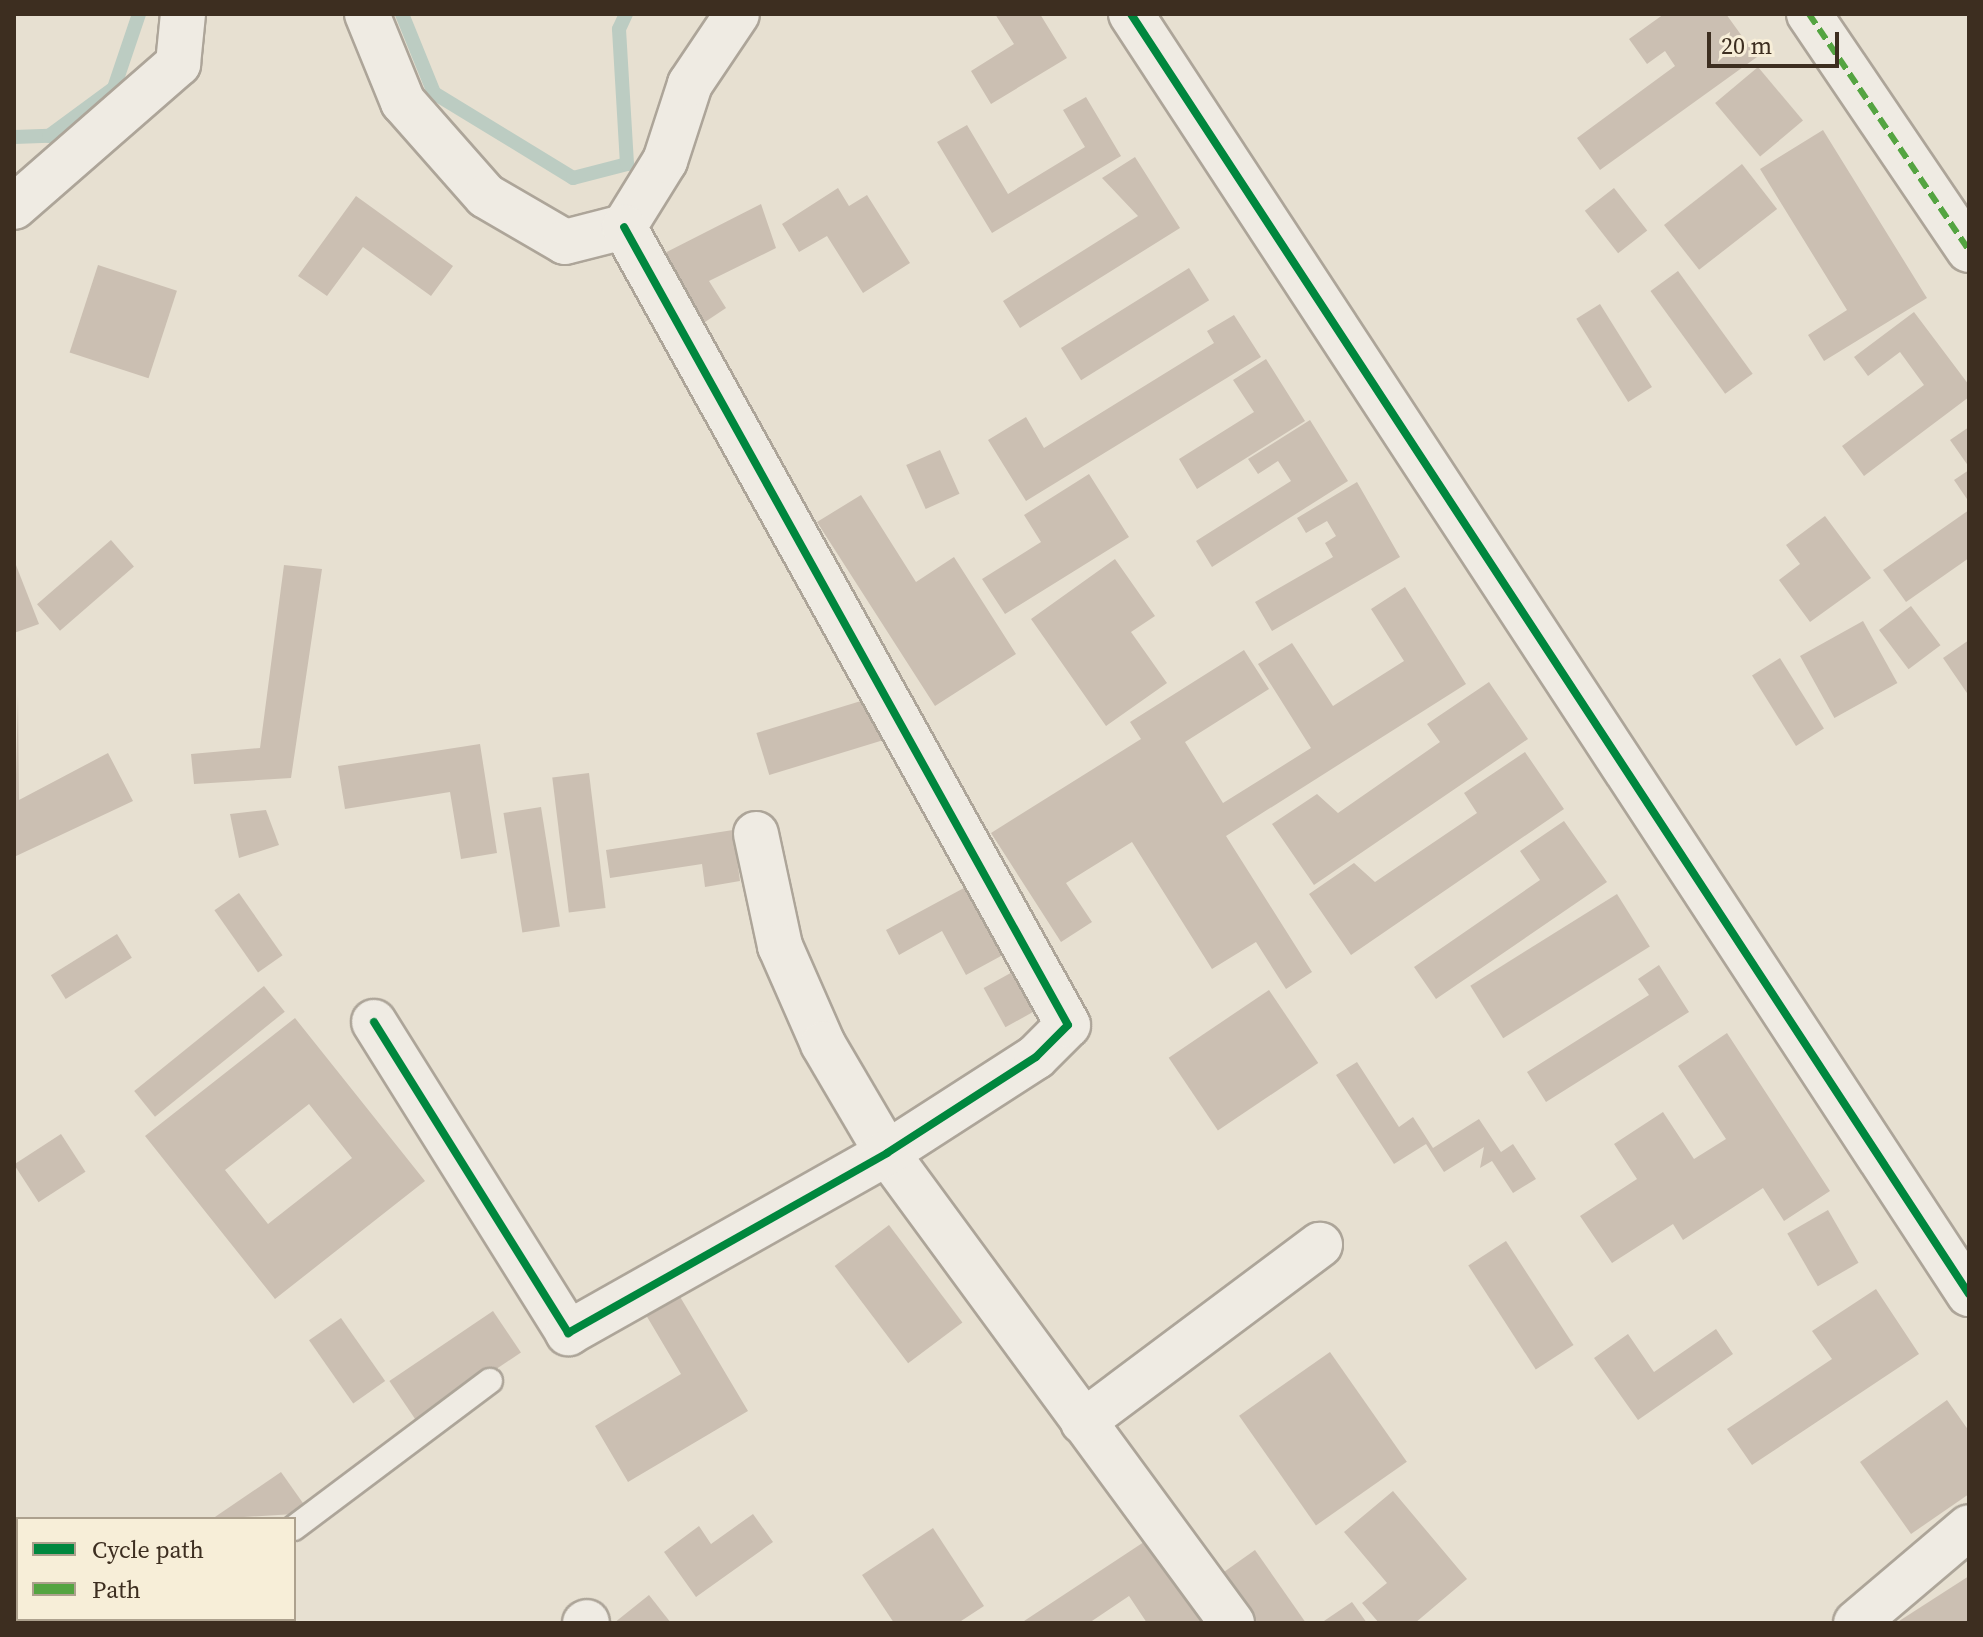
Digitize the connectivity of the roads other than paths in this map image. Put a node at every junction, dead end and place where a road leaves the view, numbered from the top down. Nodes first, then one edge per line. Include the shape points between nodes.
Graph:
1 (183, 14) edge
2 (367, 14) edge
3 (737, 14) edge
4 (1131, 14) edge
5 (1809, 14) edge
6 (14, 207) edge
7 (624, 227) junction
8 (1969, 250) edge
9 (756, 834) dead end
10 (374, 1022) dead end
11 (887, 1153) junction
12 (1320, 1245) dead end
13 (1969, 1294) edge
14 (490, 1381) dead end
15 (1083, 1422) junction
16 (296, 1526) edge
17 (1969, 1527) edge
18 (1232, 1623) edge
19 (1856, 1623) edge

1 - 6 street via 178,64
2 - 7 street via 403,102 486,196 565,242
3 - 7 street via 690,84 665,161
4 - 13 street
5 - 8 street
7 - 11 street via 1068,1025 1036,1057
9 - 11 street via 780,946 823,1044
10 - 11 street via 568,1333
11 - 15 street
12 - 15 street
14 - 16 lane
15 - 18 street
17 - 19 street

